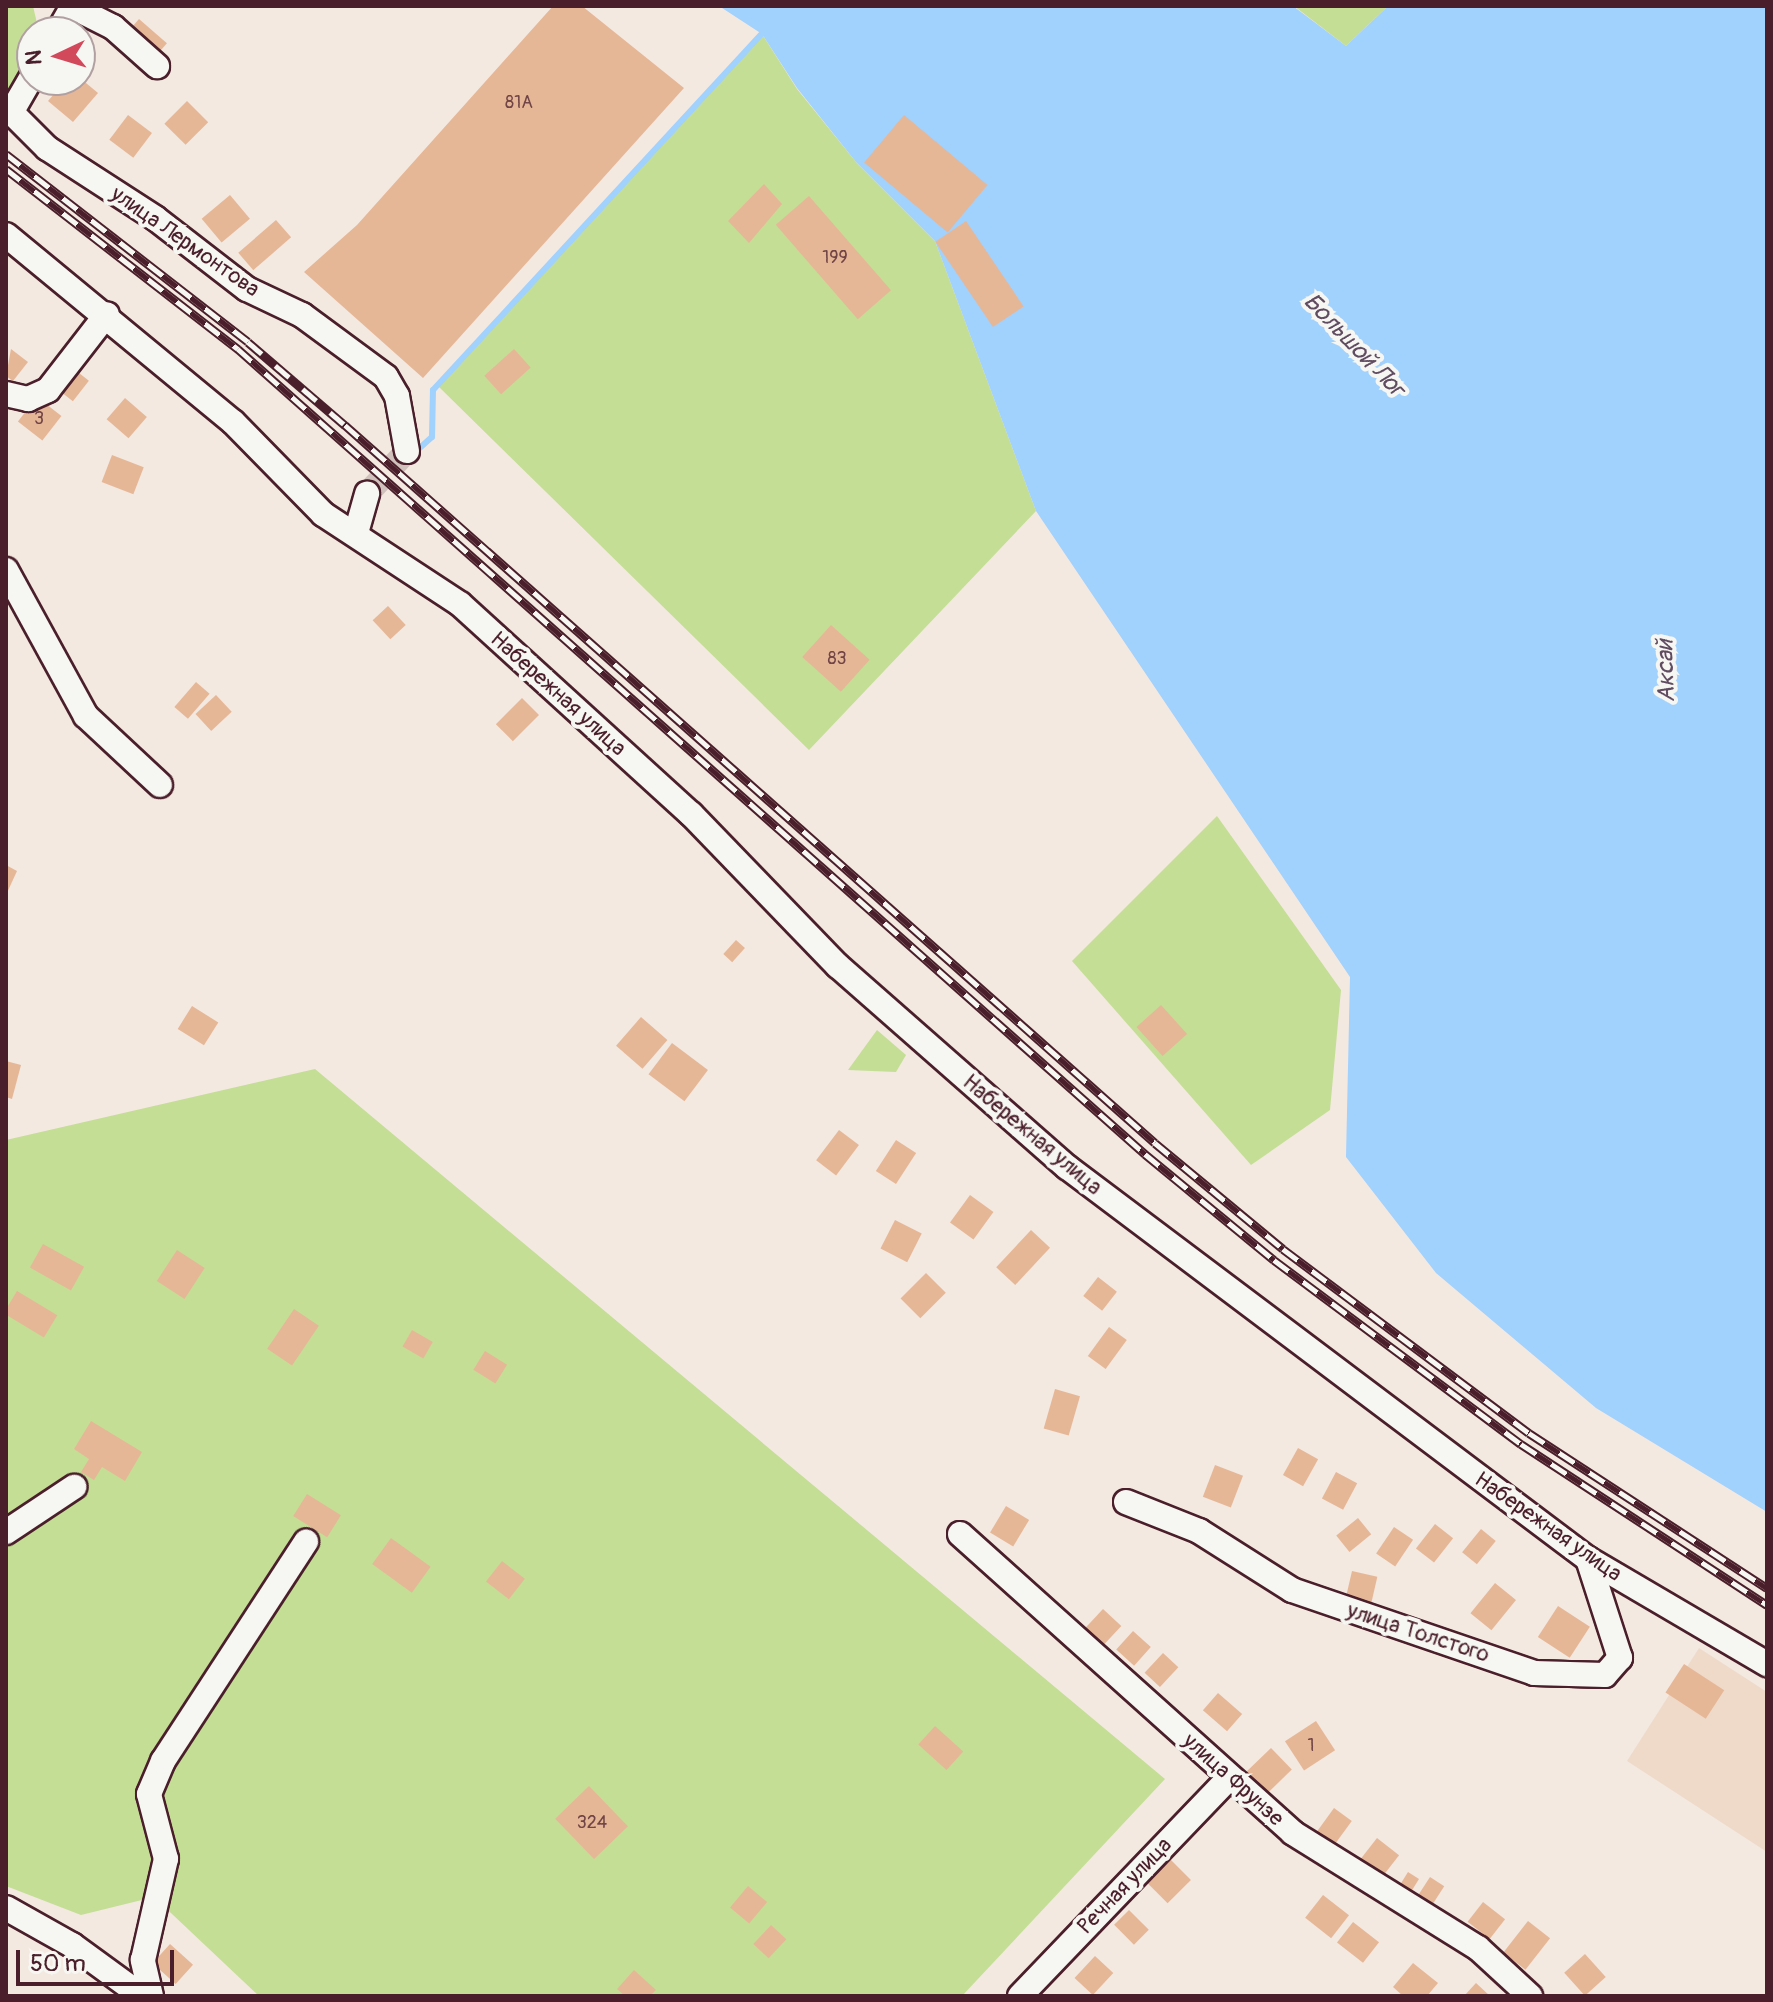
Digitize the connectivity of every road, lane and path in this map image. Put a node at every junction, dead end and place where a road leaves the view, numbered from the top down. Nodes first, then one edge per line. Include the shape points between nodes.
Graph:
1 (73, 6) edge
2 (157, 66) dead end
3 (9, 109) edge
4 (6, 235) edge
5 (107, 314) junction
6 (6, 394) edge
7 (407, 451) dead end
8 (367, 494) tunnel mouth
9 (356, 533) junction
10 (6, 570) edge
11 (160, 785) dead end
12 (74, 1487) dead end
13 (1126, 1502) dead end
14 (6, 1532) edge
15 (960, 1534) dead end
16 (306, 1542) dead end
17 (1588, 1559) junction
18 (1767, 1664) edge
19 (1230, 1777) junction
20 (6, 1908) edge
21 (142, 1996) edge
22 (151, 1996) edge
23 (1020, 1996) edge
24 (1530, 1996) edge

1 - 2 street via 113,27
3 - 7 street, улица Лермонтова via 47,148 155,218 247,289 302,315 386,377 397,396
4 - 5 street
5 - 6 street via 48,390 28,399
5 - 9 street via 233,422 323,514
8 - 9 street
9 - 17 street, Набережная улица via 460,604 691,814 838,966 1067,1167
10 - 11 street via 86,716
12 - 14 street
13 - 17 street, улица Толстого via 1199,1531 1292,1590 1534,1673 1605,1675 1620,1658
15 - 19 street, улица Фрунзе
16 - 22 street via 163,1761 149,1794 166,1859 143,1960
17 - 18 street, Набережная улица
19 - 23 street, Речная улица
19 - 24 street, улица Фрунзе via 1293,1833 1478,1948
20 - 21 street via 72,1945

